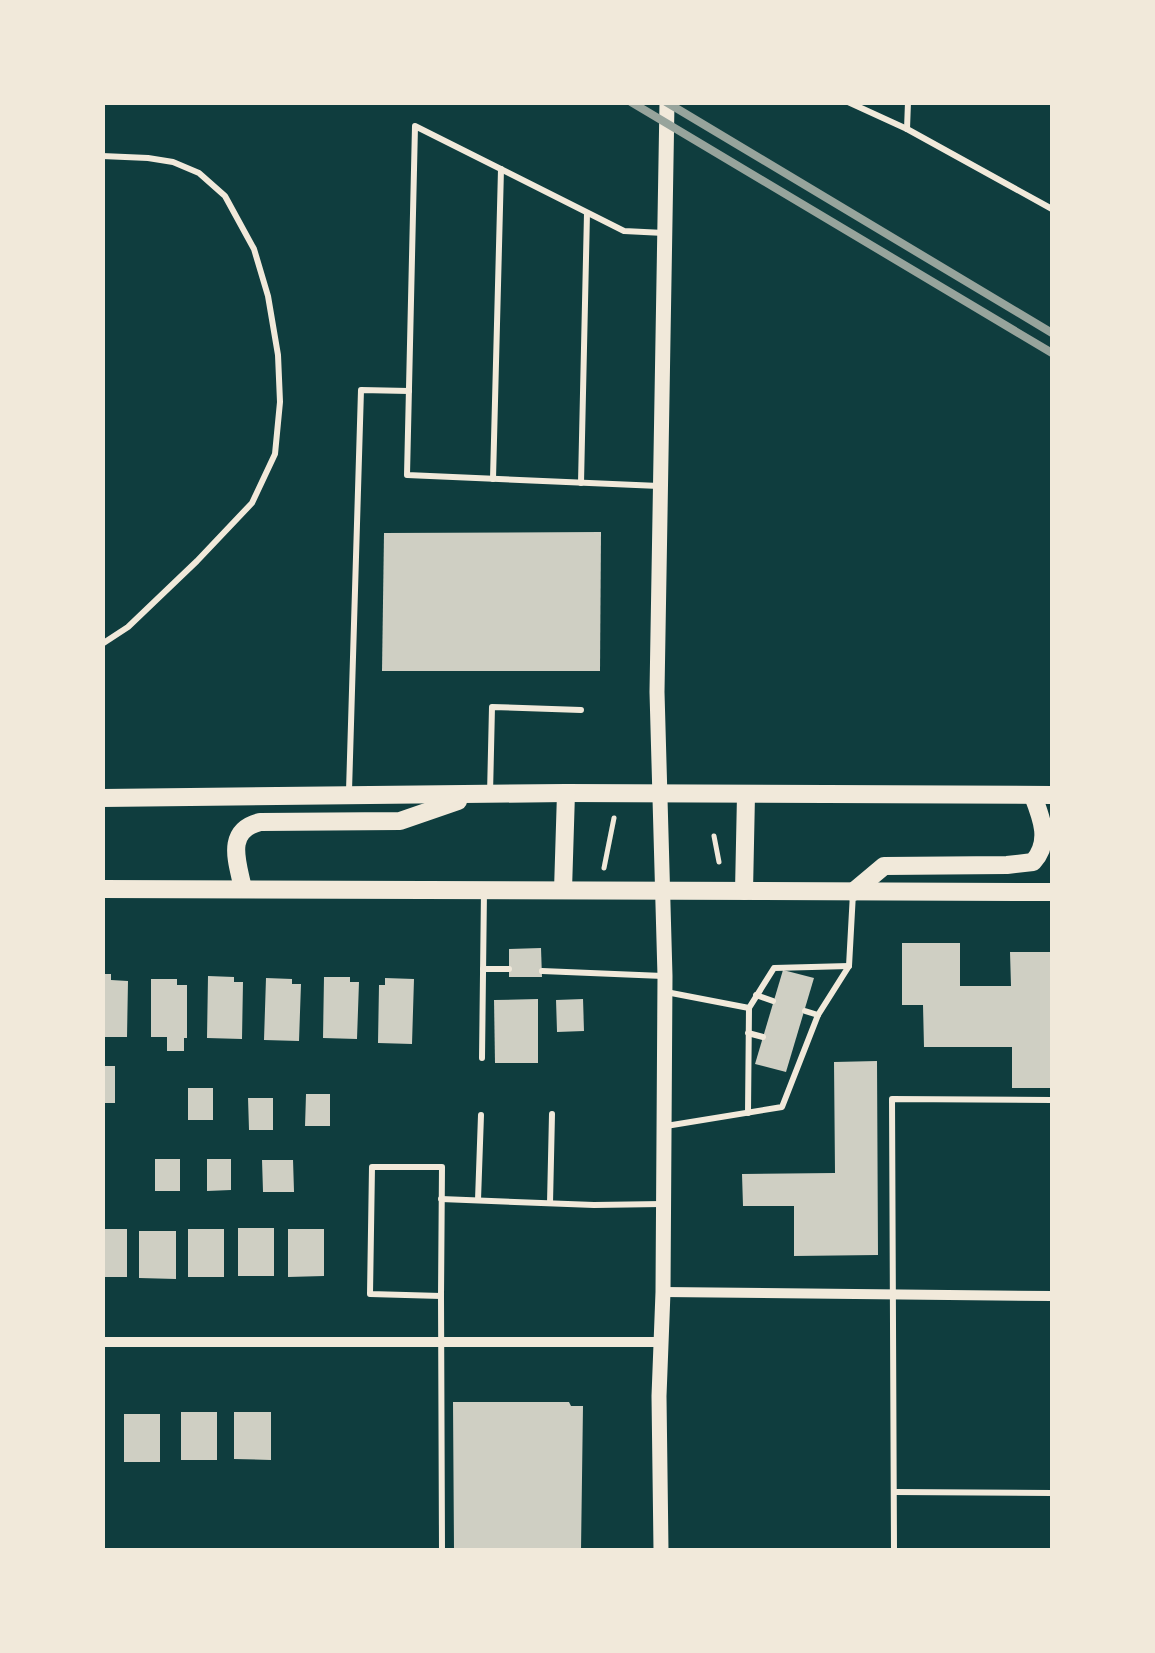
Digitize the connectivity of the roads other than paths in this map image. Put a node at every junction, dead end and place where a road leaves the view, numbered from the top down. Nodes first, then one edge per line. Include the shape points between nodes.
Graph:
1 (667, 102) edge
2 (848, 102) edge
3 (908, 102) edge
4 (907, 129) junction
5 (102, 156) edge
6 (501, 170) junction
7 (1052, 209) edge
8 (587, 213) junction
9 (665, 233) junction
10 (408, 391) junction
11 (492, 479) junction
12 (581, 483) junction
13 (659, 486) junction
14 (102, 644) edge
15 (582, 710) dead end
16 (566, 793) junction
17 (484, 795) junction
18 (660, 795) junction
19 (746, 795) junction
20 (349, 796) junction
21 (1043, 796) edge
22 (102, 798) edge
23 (102, 889) edge
24 (243, 889) junction
25 (484, 890) junction
26 (563, 890) junction
27 (662, 890) junction
28 (744, 891) junction
29 (853, 892) junction
30 (1052, 892) edge
31 (850, 966) junction
32 (484, 968) junction
33 (509, 970) dead end
34 (542, 971) dead end
35 (664, 984) junction
36 (756, 995) junction
37 (773, 1000) dead end
38 (750, 1008) junction
39 (805, 1010) dead end
40 (818, 1015) junction
41 (748, 1033) junction
42 (763, 1037) dead end
43 (795, 1046) dead end
44 (806, 1049) junction
45 (482, 1058) dead end
46 (1052, 1100) edge
47 (748, 1113) junction
48 (552, 1114) dead end
49 (481, 1115) dead end
50 (664, 1126) junction
51 (442, 1198) junction
52 (478, 1200) junction
53 (550, 1203) junction
54 (664, 1204) junction
55 (663, 1292) junction
56 (894, 1294) junction
57 (441, 1296) junction
58 (1052, 1296) edge
59 (102, 1342) edge
60 (442, 1342) junction
61 (661, 1342) junction
62 (894, 1492) junction
63 (1052, 1492) edge
64 (442, 1550) edge
65 (661, 1550) edge
66 (894, 1550) edge

1 - 9 street
2 - 4 lane
3 - 4 lane
4 - 7 lane
5 - 14 lane via 173,162 199,173 225,196 254,249 268,296 280,402 275,454 252,503 128,627
6 - 8 lane
6 - 10 lane via 415,126
6 - 11 lane
8 - 9 lane via 624,232
8 - 12 lane
9 - 13 street
10 - 11 lane via 407,475
10 - 20 lane via 361,390
11 - 12 lane
12 - 13 lane
13 - 18 street
15 - 17 lane via 492,707
16 - 17 main road
16 - 18 main road
16 - 26 main road
17 - 20 main road
17 - 24 main road via 400,820 246,826 235,850
18 - 19 main road
18 - 27 street
19 - 21 main road
19 - 28 main road
20 - 22 main road
21 - 29 main road via 1042,852 1034,862 884,866
23 - 24 main road
24 - 25 main road
25 - 26 main road
25 - 32 lane
26 - 27 main road
27 - 28 main road
27 - 35 street
28 - 29 main road
29 - 30 main road
29 - 31 lane
31 - 36 lane via 774,968
31 - 40 lane
32 - 33 lane
32 - 45 lane
34 - 35 lane
35 - 38 lane
35 - 50 street
36 - 37 lane
36 - 38 lane
38 - 41 lane
39 - 40 lane
40 - 44 lane
41 - 42 lane
41 - 47 lane
43 - 44 lane
44 - 47 lane via 782,1107
46 - 56 lane via 892,1099
47 - 50 lane
48 - 53 lane
49 - 52 lane
50 - 54 street
51 - 52 lane
51 - 57 lane
51 - 57 lane via 442,1168 372,1167 370,1294
52 - 53 lane
53 - 54 lane
54 - 55 street
55 - 56 street
55 - 61 street
56 - 58 street
56 - 62 lane
57 - 60 lane
59 - 60 street
60 - 61 street
60 - 64 lane
61 - 65 street
62 - 63 lane
62 - 66 lane

